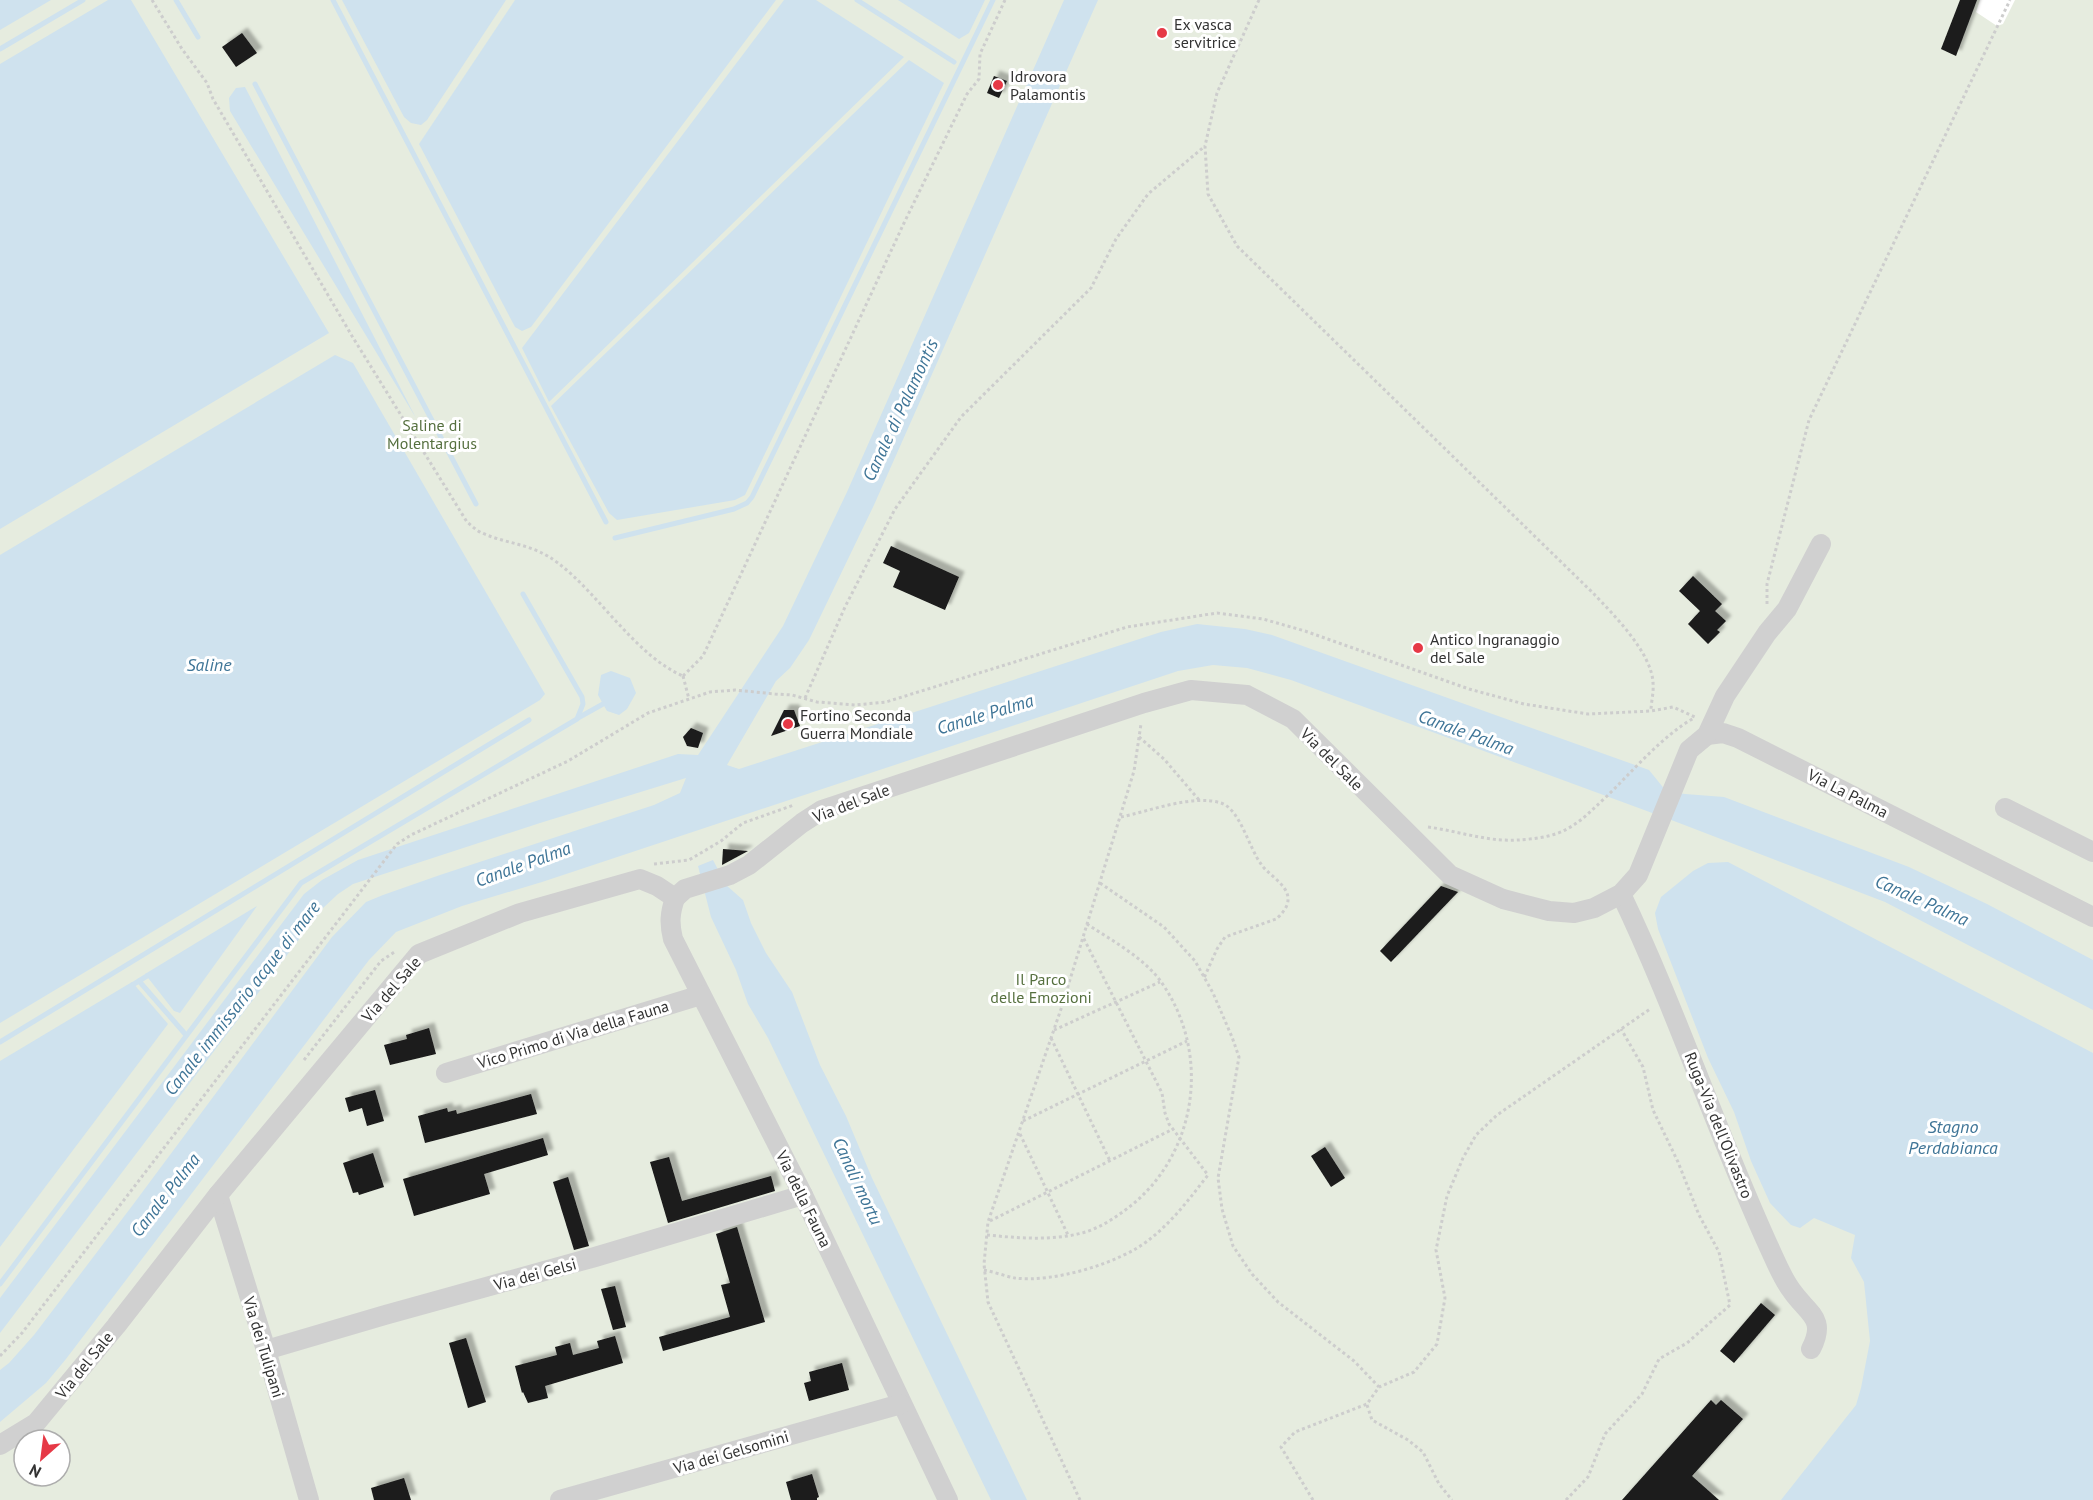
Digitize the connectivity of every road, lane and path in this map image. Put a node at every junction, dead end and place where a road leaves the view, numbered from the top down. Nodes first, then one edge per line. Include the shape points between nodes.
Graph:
1 (153, 0) edge
2 (1005, 0) edge
3 (1259, 0) edge
4 (2010, 0) edge
5 (1205, 146) junction
6 (1821, 544) dead end
7 (1767, 633) junction
8 (683, 676) junction
9 (805, 698) junction
10 (689, 699) junction
11 (1144, 702) junction
12 (1651, 711) junction
13 (1707, 735) junction
14 (1139, 737) junction
15 (1199, 800) junction
16 (2005, 808) dead end
17 (1120, 818) junction
18 (1418, 826) dead end
19 (2093, 852) edge
20 (1100, 883) junction
21 (1621, 894) junction
22 (675, 898) junction
23 (2093, 917) edge
24 (1087, 924) junction
25 (1083, 937) junction
26 (1204, 978) junction
27 (1160, 982) junction
28 (701, 994) junction
29 (1667, 997) junction
30 (1116, 1002) junction
31 (1621, 1029) junction
32 (1054, 1030) junction
33 (1051, 1038) junction
34 (1187, 1041) junction
35 (1147, 1062) junction
36 (446, 1073) dead end
37 (1078, 1095) junction
38 (1023, 1121) junction
39 (1173, 1129) junction
40 (1019, 1132) junction
41 (1181, 1139) junction
42 (1110, 1161) junction
43 (1047, 1192) junction
44 (218, 1195) junction
45 (803, 1195) junction
46 (988, 1222) junction
47 (987, 1235) junction
48 (1068, 1235) junction
49 (984, 1270) junction
50 (1811, 1349) dead end
51 (266, 1350) junction
52 (0, 1356) edge
53 (1379, 1387) junction
54 (901, 1404) junction
55 (1367, 1404) junction
56 (0, 1445) edge
57 (309, 1500) edge
58 (560, 1500) edge
59 (948, 1500) edge
60 (1080, 1500) edge
61 (1313, 1500) edge
62 (1452, 1500) edge
63 (1566, 1500) edge

1 - 8 path via 207,83 346,326 467,522 481,532 538,549 559,564 669,670
2 - 8 path via 980,54 979,79 967,94 904,223 703,656
3 - 5 path via 1217,93
4 - 7 path via 1809,420 1767,584
5 - 9 path via 1148,194 1116,239 1091,288 961,417 895,509 845,607
5 - 12 path via 1208,194 1237,246 1613,615 1642,651 1653,681
6 - 7 street via 1787,609
7 - 13 street via 1725,696
8 - 10 path
9 - 10 path via 735,690
9 - 12 path via 855,705 886,702 1127,627 1217,613 1263,619 1468,689 1524,704 1588,714
10 - 52 path via 648,713 568,761 397,844 22,1333
11 - 14 path
11 - 21 street, Via del Sale via 1191,690 1247,695 1293,719 1450,875 1503,898 1549,911 1574,913
11 - 22 street, Via del Sale via 822,810 749,866 685,889
12 - 18 path via 1673,707 1696,718 1683,724 1583,820 1565,831 1518,840 1493,840
13 - 21 street, Via del Sale via 1689,750 1638,874
13 - 23 street, Via La Palma via 1723,733 1738,738
14 - 15 path
14 - 17 path
15 - 17 path
15 - 26 path via 1229,807 1261,865 1286,890 1288,900 1276,919 1225,937
16 - 19 street
17 - 20 path
20 - 24 path
20 - 26 path via 1164,927 1195,961
21 - 29 street, Ruga-Via dell'Olivastro
22 - 28 street, Via della Fauna via 669,924 673,939
22 - 44 street, Via del Sale via 640,879 520,913 419,954
24 - 25 path
24 - 27 path via 1144,964
25 - 30 path
25 - 32 path
26 - 53 path via 1239,1057 1218,1178 1233,1246 1278,1302 1354,1362
27 - 30 path
27 - 34 path via 1178,1012
28 - 36 street, Vico Primo di Via della Fauna
28 - 45 street, Via della Fauna
29 - 31 path
29 - 50 street, Ruga-Via dell'Olivastro via 1777,1265 1817,1323 1818,1335
30 - 32 path
30 - 35 path
31 - 53 path via 1497,1115 1476,1135 1447,1196 1436,1250 1444,1298 1437,1344 1414,1372
31 - 63 path via 1643,1067 1653,1110 1719,1252 1730,1305 1687,1343 1659,1359 1642,1394 1605,1434 1588,1477
32 - 33 path
33 - 37 path
33 - 38 path
34 - 35 path
34 - 41 path via 1192,1094
35 - 37 path
35 - 39 path
37 - 38 path
37 - 42 path
38 - 40 path
39 - 41 path
39 - 42 path
40 - 43 path
40 - 46 path
41 - 48 path via 1162,1174 1143,1196 1116,1218 1083,1233
41 - 49 path via 1208,1175 1178,1213 1148,1241 1120,1258 1051,1277 1017,1278
42 - 43 path
43 - 46 path
43 - 48 path
44 - 51 street, Via dei Tulipani
44 - 56 street, Via del Sale via 36,1423
45 - 51 street, Via dei Gelsi
45 - 54 street, Via della Fauna
46 - 47 path
47 - 48 path
47 - 49 path
49 - 60 path via 988,1302
51 - 57 street, Via dei Tulipani
53 - 55 path
54 - 58 street, Via dei Gelsomini
54 - 59 street, Via della Fauna
55 - 61 path via 1295,1432 1281,1447
55 - 62 path via 1372,1420 1423,1452

